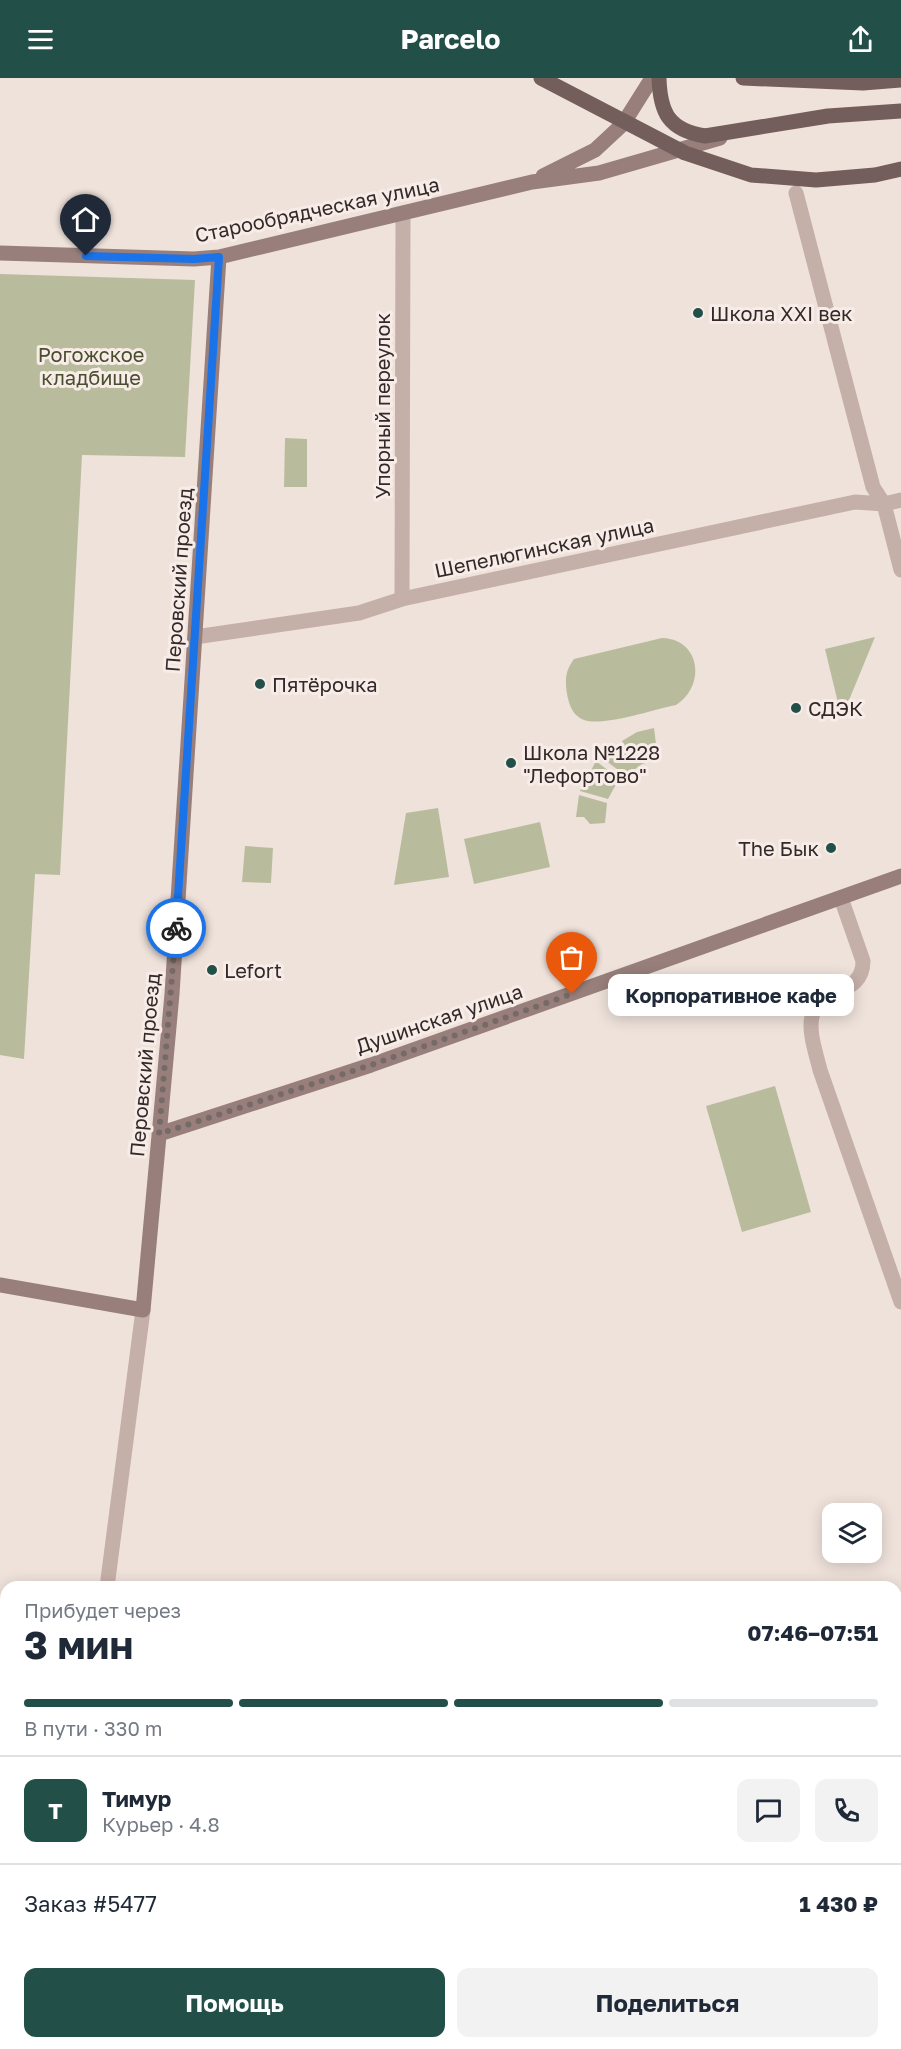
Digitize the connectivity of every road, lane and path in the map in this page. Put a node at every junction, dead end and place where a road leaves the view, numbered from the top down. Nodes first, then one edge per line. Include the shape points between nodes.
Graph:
1 (542, 78) edge
2 (652, 78) edge
3 (659, 78) edge
4 (743, 78) edge
5 (901, 80) edge
6 (901, 111) edge
7 (739, 131) junction
8 (901, 170) edge
9 (532, 182) junction
10 (796, 193) dead end
11 (403, 213) junction
12 (0, 253) edge
13 (219, 257) junction
14 (901, 500) edge
15 (884, 504) junction
16 (901, 570) edge
17 (402, 599) junction
18 (195, 637) junction
19 (901, 876) edge
20 (841, 898) junction
21 (159, 1134) junction
22 (0, 1285) edge
23 (901, 1302) edge
24 (143, 1310) junction
25 (108, 1581) edge

1 - 8 main road via 685,153 751,175 816,180
2 - 9 street, Старообрядческая улица via 623,124 595,150
3 - 7 main road via 662,106 676,126 705,136
4 - 5 main road via 862,83
6 - 7 main road via 828,116
7 - 9 street, Старообрядческая улица via 599,173
9 - 11 street, Старообрядческая улица
10 - 15 street via 873,487
11 - 13 street, Старообрядческая улица
11 - 17 street, Упорный переулок
12 - 13 street, Старообрядческая улица
13 - 18 street, Перовский проезд
14 - 15 street, Шепелюгинская улица
15 - 16 street
15 - 17 street, Шепелюгинская улица via 855,502
17 - 18 street, Шепелюгинская улица via 359,613
18 - 21 street, Перовский проезд
19 - 20 street, Душинская улица
20 - 21 street, Душинская улица via 381,1062
20 - 23 street via 863,961 863,972 855,983 821,1002 813,1013 812,1034 820,1070
21 - 24 street, Перовский проезд
22 - 24 street
24 - 25 street, Перовский проезд

